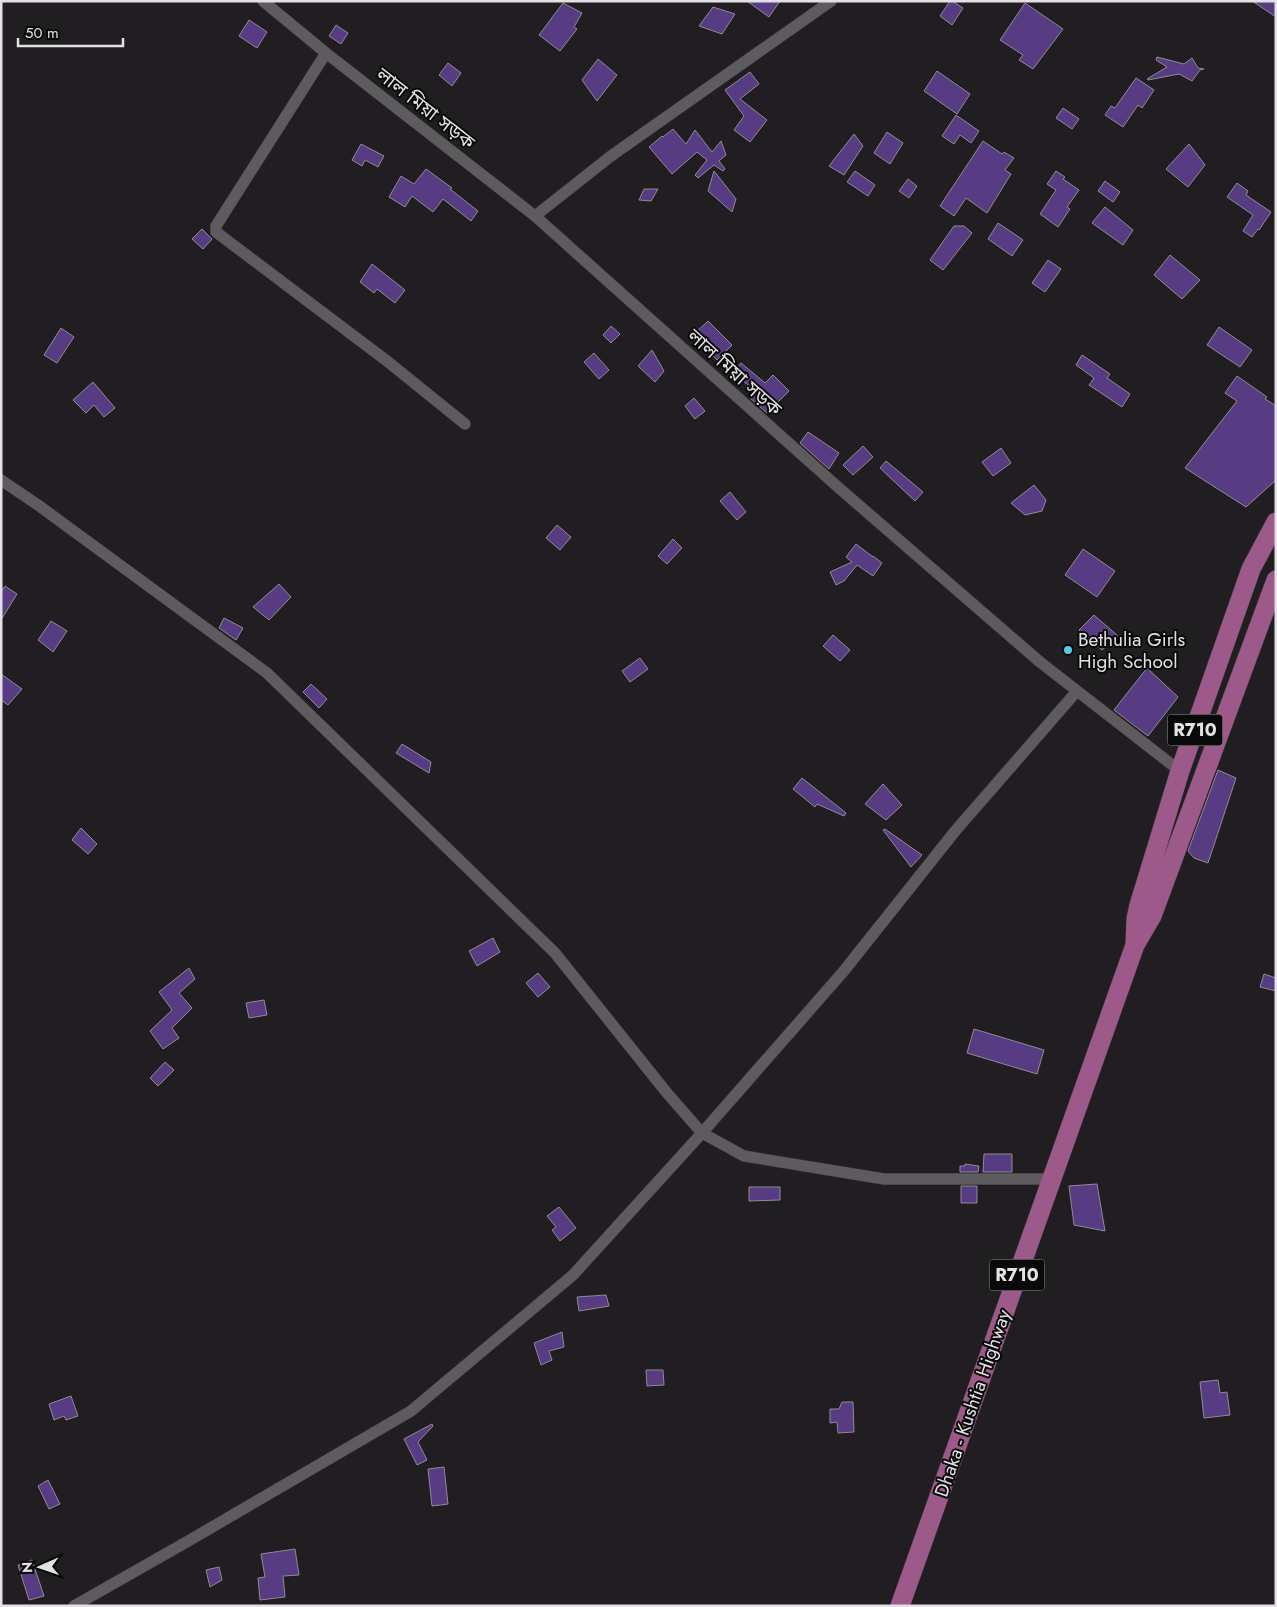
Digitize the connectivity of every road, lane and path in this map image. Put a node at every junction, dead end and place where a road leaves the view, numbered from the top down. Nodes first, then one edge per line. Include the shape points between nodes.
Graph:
1 (263, 1) edge
2 (831, 1) edge
3 (326, 53) junction
4 (535, 216) junction
5 (465, 424) dead end
6 (1, 480) edge
7 (1276, 522) edge
8 (1276, 580) edge
9 (1077, 691) junction
10 (1180, 771) junction
11 (1135, 945) junction
12 (702, 1133) junction
13 (1051, 1179) junction
14 (74, 1606) edge
15 (900, 1606) edge

1 - 3 street, লাল মিয়া সড়ক
2 - 4 street via 611,156
3 - 4 street, লাল মিয়া সড়ক
3 - 5 street via 216,226 216,232
4 - 9 street, লাল মিয়া সড়ক via 839,488
6 - 12 street via 268,673 555,953
7 - 10 main road, Dhaka - Kushtia Highway / R710 via 1251,569
8 - 11 main road, Dhaka - Kushtia Highway / R710 via 1152,916
9 - 10 street, লাল মিয়া সড়ক
9 - 12 street via 956,830 843,972
10 - 11 main road, Dhaka - Kushtia Highway / R710 via 1138,905
11 - 13 main road, Dhaka - Kushtia Highway / R710
12 - 13 street via 744,1156 884,1179
12 - 14 street via 573,1274 411,1411
13 - 15 main road, Dhaka - Kushtia Highway / R710

